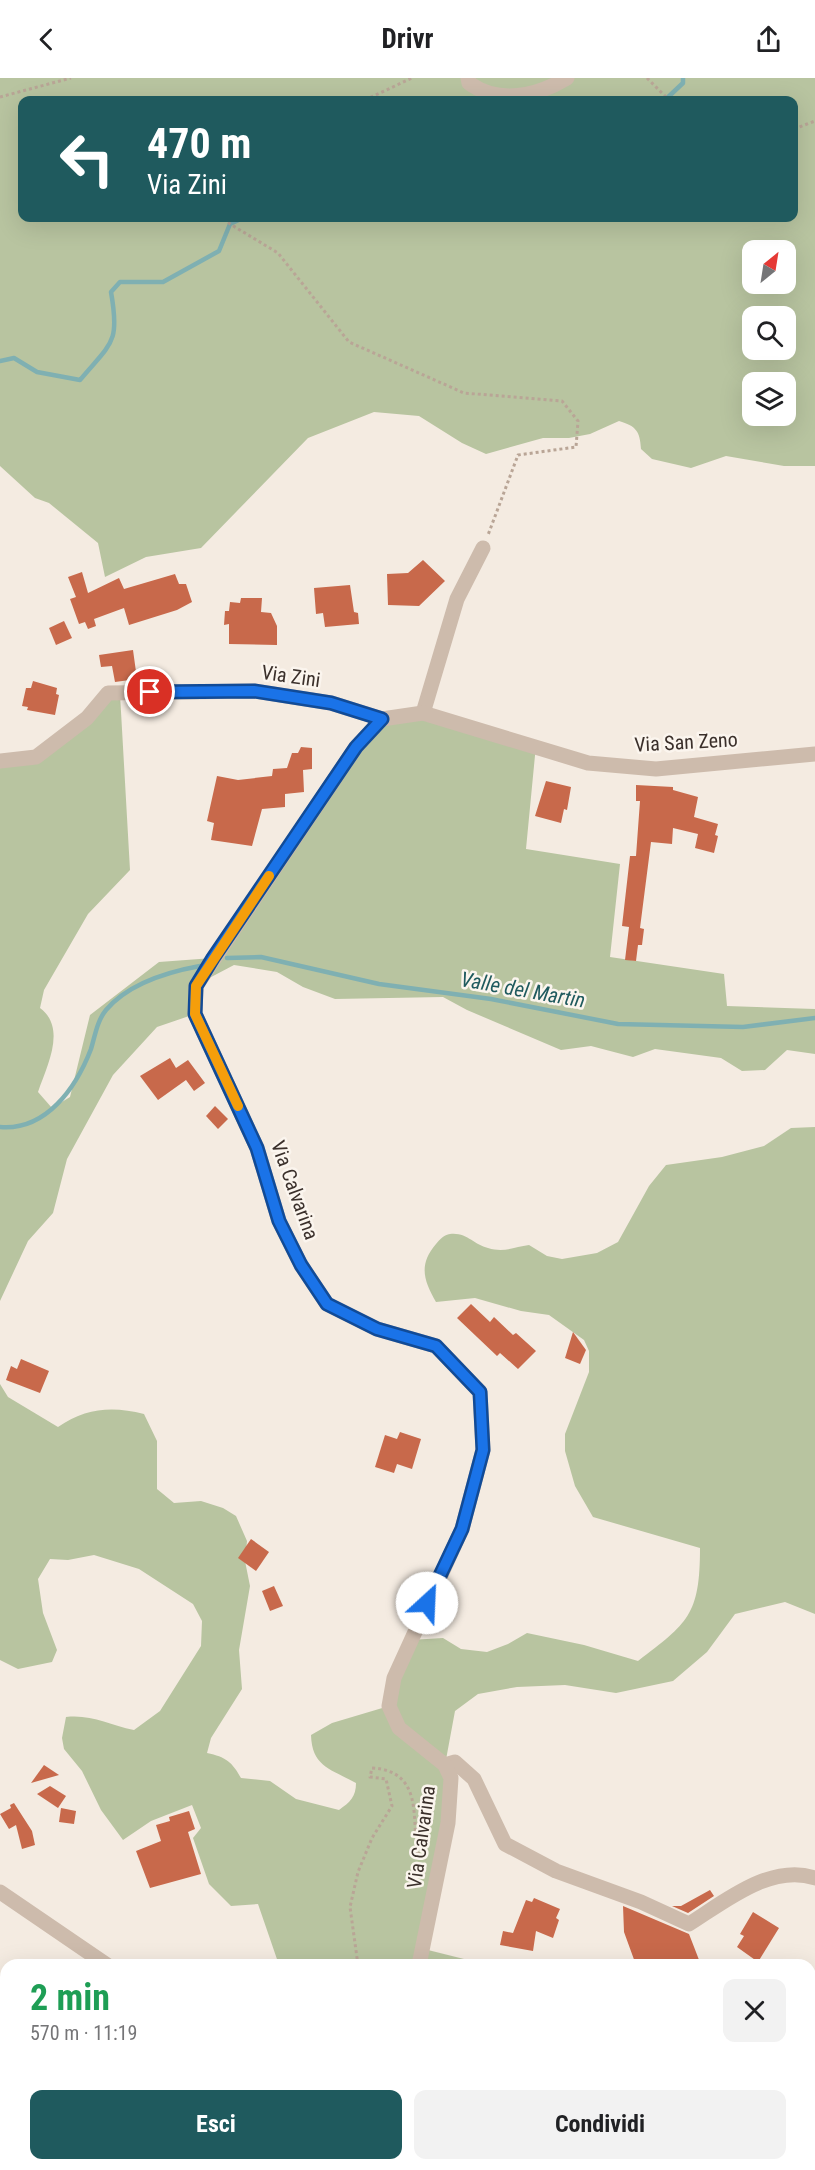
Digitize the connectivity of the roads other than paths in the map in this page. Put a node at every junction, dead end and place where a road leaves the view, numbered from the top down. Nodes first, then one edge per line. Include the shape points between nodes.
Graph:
1 (468, 78) edge
2 (567, 78) edge
3 (500, 96) edge
4 (508, 96) edge
5 (483, 548) road end
6 (423, 713) junction
7 (382, 719) junction
8 (815, 754) edge
9 (0, 761) edge
10 (445, 1765) junction
11 (815, 1878) edge
12 (0, 1892) edge
13 (98, 1959) edge
14 (420, 1959) edge

1 - 3 street via 480,90
2 - 4 street via 550,88
5 - 6 street via 457,599
6 - 7 street
6 - 8 street, Via San Zeno via 588,763 656,769
7 - 9 street, Via Zini via 331,703 254,691 108,693 87,718 36,757
7 - 10 street, Via Calvarina via 356,747 213,958 196,986 195,1014 257,1148 279,1221 327,1304 377,1329 436,1346 480,1392 483,1450 462,1529 398,1668 389,1706 399,1728
10 - 11 street via 455,1762 474,1779 505,1844 556,1871 689,1924 744,1890 783,1875
10 - 14 street, Via Calvarina via 451,1778 451,1798
12 - 13 street

